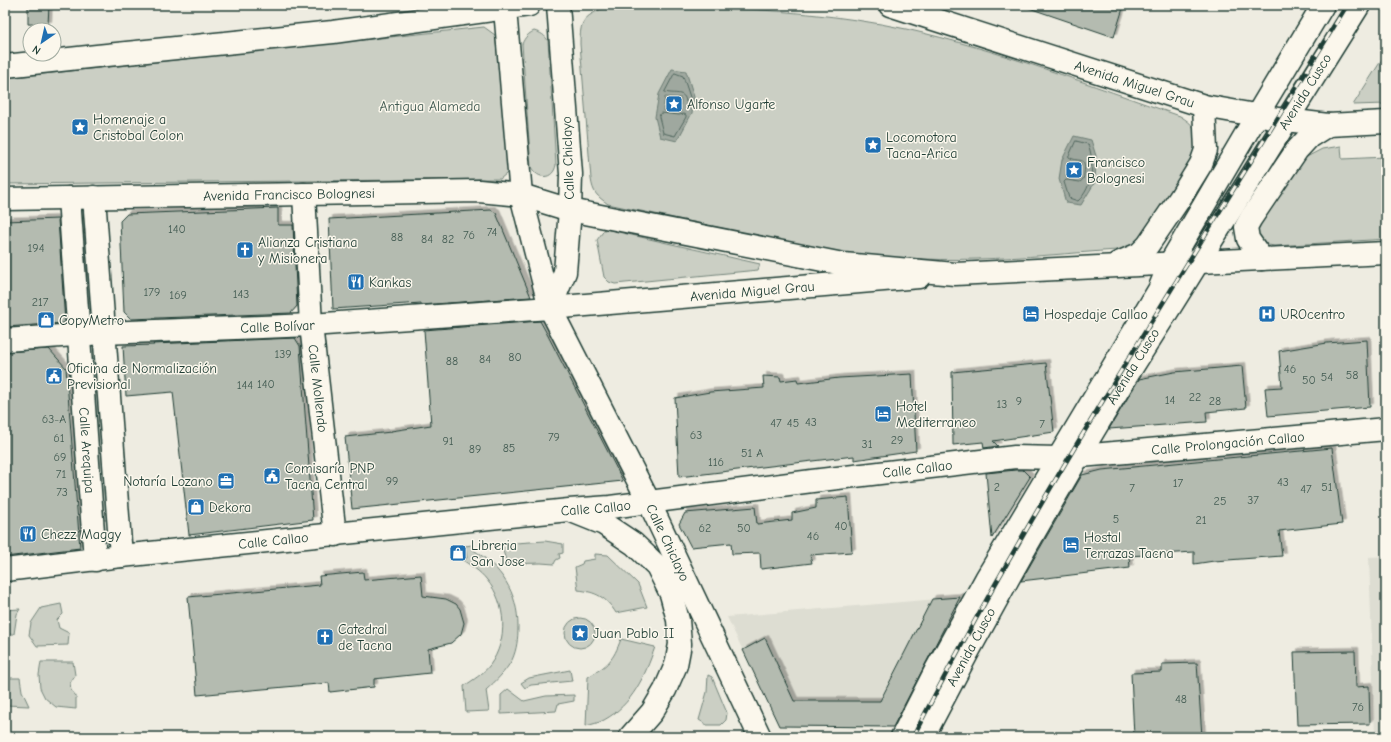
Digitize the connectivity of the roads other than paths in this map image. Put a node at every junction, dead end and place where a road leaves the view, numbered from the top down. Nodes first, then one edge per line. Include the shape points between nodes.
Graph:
1 (528, 5) edge
2 (558, 5) edge
3 (890, 5) edge
4 (1324, 5) edge
5 (1359, 5) edge
6 (508, 7) edge
7 (5, 66) edge
8 (1204, 106) junction
9 (1256, 115) junction
10 (1287, 120) junction
11 (1386, 122) edge
12 (1328, 125) junction
13 (304, 194) junction
14 (522, 195) junction
15 (94, 197) junction
16 (69, 198) junction
17 (5, 199) edge
18 (570, 210) junction
19 (1386, 253) edge
20 (1262, 259) junction
21 (1198, 262) junction
22 (1170, 263) junction
23 (1112, 266) junction
24 (955, 274) junction
25 (550, 308) junction
26 (311, 325) junction
27 (104, 333) junction
28 (79, 335) junction
29 (5, 340) edge
30 (1386, 429) edge
31 (1069, 456) junction
32 (649, 502) junction
33 (569, 510) junction
34 (335, 535) junction
35 (121, 556) junction
36 (95, 560) junction
37 (5, 570) edge
38 (630, 737) edge
39 (760, 737) edge
40 (902, 737) edge
41 (923, 737) edge

1 - 6 street
2 - 18 street, Calle Chiclayo via 571,174
3 - 8 street, Avenida Miguel Grau
4 - 9 street, Avenida Cusco
5 - 10 street, Avenida Cusco
6 - 7 street via 333,32
6 - 14 street, Calle Chiclayo
8 - 9 street, Avenida Miguel Grau
8 - 23 street via 1206,150 1201,164 1148,245 1139,254
9 - 10 street, Avenida Miguel Grau
9 - 22 street, Avenida Cusco
10 - 12 street, Avenida Miguel Grau
10 - 21 street, Avenida Cusco
11 - 12 street, Avenida Miguel Grau
12 - 20 street via 1309,137 1297,150 1246,227 1248,239
13 - 14 street, Avenida Francisco Bolognesi via 479,191
13 - 15 street, Avenida Francisco Bolognesi
13 - 26 street, Calle Mollendo
14 - 18 street, Avenida Francisco Bolognesi
14 - 25 street, Calle Chiclayo
15 - 16 street, Avenida Francisco Bolognesi
15 - 27 street, Calle Arequipa
16 - 17 street, Avenida Francisco Bolognesi
16 - 28 street, Calle Arequipa
18 - 24 street, Avenida Miguel Grau via 843,264
18 - 25 street, Calle Chiclayo via 565,272
19 - 20 street, Avenida Miguel Grau
20 - 21 street, Avenida Miguel Grau
21 - 22 street, Avenida Miguel Grau
21 - 31 street, Avenida Cusco
22 - 23 street, Avenida Miguel Grau
22 - 31 street, Avenida Cusco via 1159,290
23 - 24 street, Avenida Miguel Grau
24 - 25 street, Avenida Miguel Grau
25 - 26 street, Calle Bolívar
25 - 32 street, Calle Chiclayo
26 - 27 street, Calle Bolívar
26 - 34 street, Calle Mollendo
27 - 28 street, Calle Bolívar
27 - 35 street, Calle Arequipa
28 - 29 street, Calle Bolívar
28 - 36 street, Calle Arequipa
30 - 31 street, Calle Prolongación Callao
31 - 32 street, Calle Callao via 1015,457
31 - 40 street, Avenida Cusco via 986,579
31 - 41 street, Avenida Cusco
32 - 33 street, Calle Callao
32 - 39 street, Calle Chiclayo
33 - 34 street, Calle Callao
33 - 38 street via 604,524 634,544 657,566 671,594 678,620 680,644 676,665 652,712
34 - 35 street, Calle Callao
35 - 36 street, Calle Callao
36 - 37 street, Calle Callao

